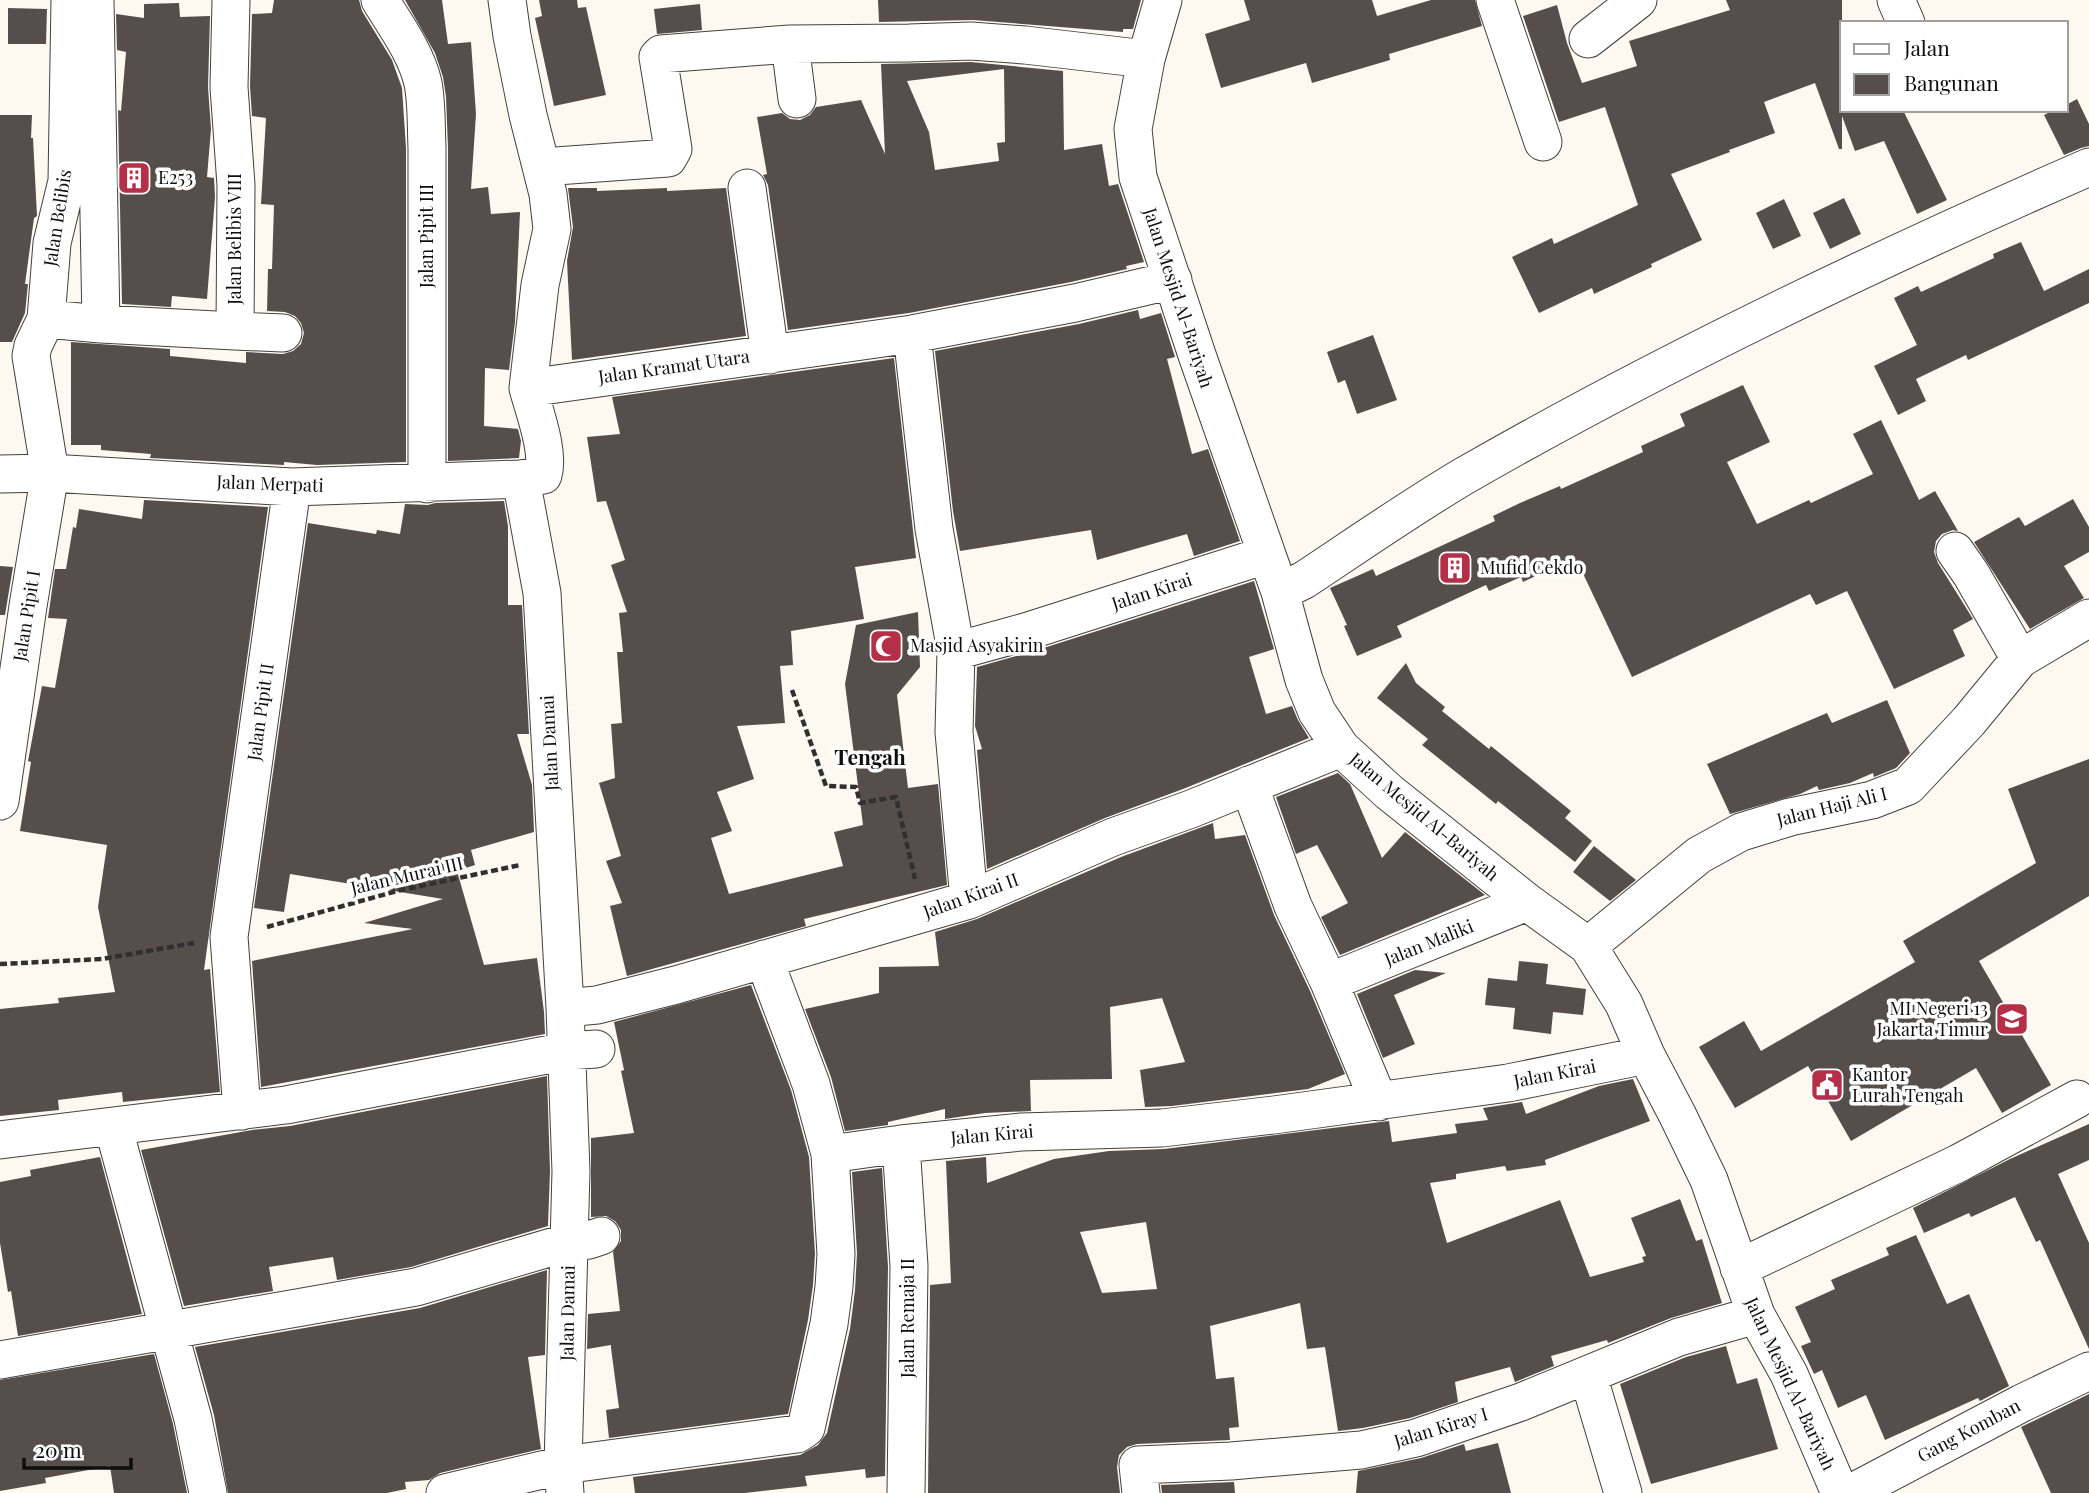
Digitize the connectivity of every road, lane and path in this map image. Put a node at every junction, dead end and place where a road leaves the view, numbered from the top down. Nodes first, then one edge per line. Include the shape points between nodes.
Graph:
1 (70, 0) edge
2 (95, 0) edge
3 (231, 0) edge
4 (380, 0) edge
5 (507, 0) edge
6 (1163, 0) edge
7 (1495, 0) edge
8 (1638, 0) edge
9 (1896, 0) edge
10 (1905, 21) edge
11 (1588, 39) dead end
12 (790, 44) junction
13 (1146, 59) junction
14 (82, 90) junction
15 (797, 99) dead end
16 (1543, 142) dead end
17 (542, 167) junction
18 (2089, 167) edge
19 (747, 188) dead end
20 (52, 243) junction
21 (99, 246) junction
22 (1173, 280) junction
23 (46, 319) junction
24 (101, 324) junction
25 (235, 331) junction
26 (283, 333) dead end
27 (912, 334) junction
28 (770, 355) junction
29 (528, 388) junction
30 (50, 473) junction
31 (0, 474) edge
32 (530, 478) junction
33 (427, 484) junction
34 (292, 487) junction
35 (1955, 551) dead end
36 (1266, 555) junction
37 (1280, 592) junction
38 (2089, 618) edge
39 (956, 651) junction
40 (2020, 659) junction
41 (792, 690) dead end
42 (5, 726) edge
43 (1341, 748) junction
44 (1249, 785) junction
45 (0, 801) edge
46 (556, 857) junction
47 (969, 900) junction
48 (1527, 902) junction
49 (923, 914) junction
50 (266, 928) dead end
51 (229, 937) junction
52 (1588, 946) junction
53 (764, 959) junction
54 (0, 964) edge
55 (1329, 982) junction
56 (576, 1007) junction
57 (581, 1050) junction
58 (1646, 1055) junction
59 (2077, 1099) dead end
60 (1379, 1102) junction
61 (242, 1111) junction
62 (113, 1126) junction
63 (0, 1140) edge
64 (901, 1144) junction
65 (830, 1154) junction
66 (584, 1240) junction
67 (1740, 1268) junction
68 (1756, 1315) junction
69 (168, 1331) junction
70 (0, 1360) edge
71 (2089, 1371) edge
72 (1588, 1375) junction
73 (572, 1471) edge
74 (208, 1493) edge
75 (444, 1493) edge
76 (906, 1493) edge
77 (1141, 1493) edge
78 (1623, 1493) edge
79 (1840, 1493) edge
80 (1851, 1493) edge

1 - 14 street, Jalan Belibis
2 - 14 street, Jalan Belibis
3 - 25 street, Jalan Belibis VIII
4 - 33 street, Jalan Pipit III via 415,60 425,95
5 - 17 street
6 - 13 street, Jalan Mesjid Al-Bariyah
7 - 16 street
8 - 11 street
9 - 10 street
12 - 13 street via 971,41
12 - 15 street
12 - 17 street via 661,54 673,149 668,158
13 - 22 street, Jalan Mesjid Al-Bariyah via 1133,129 1138,177
14 - 20 street, Jalan Belibis
14 - 21 street, Jalan Belibis
17 - 29 street via 552,229
18 - 37 street via 1937,233 1647,374 1462,478
19 - 28 street
20 - 21 street
20 - 23 street, Jalan Belibis
21 - 24 street, Jalan Belibis
22 - 27 street, Jalan Kramat Utara
22 - 36 street, Jalan Mesjid Al-Bariyah
23 - 24 street, Jalan Belibis VIII
23 - 30 street, Jalan Belibis via 31,356
24 - 25 street, Jalan Belibis VIII
25 - 26 street
27 - 28 street, Jalan Kramat Utara
27 - 39 street via 934,530
28 - 29 street, Jalan Kramat Utara
29 - 32 street via 545,468 543,475
30 - 31 street, Jalan Merpati
30 - 34 street, Jalan Merpati
30 - 42 street, Jalan Pipit I
32 - 33 street, Jalan Merpati
32 - 46 street, Jalan Damai
33 - 34 street, Jalan Merpati
34 - 51 street, Jalan Pipit II
35 - 40 street
36 - 37 street, Jalan Mesjid Al-Bariyah
36 - 39 street, Jalan Kirai
37 - 43 street, Jalan Mesjid Al-Bariyah via 1304,680 1317,712
38 - 40 street, Jalan Haji Ali I
39 - 47 street via 954,732
40 - 52 street, Jalan Haji Ali I via 1908,786 1872,800 1741,832 1699,855
41 - 49 path via 826,786 856,787 860,803 896,797
42 - 45 street, Jalan Pipit I
43 - 44 street, Jalan Kirai II
43 - 48 street, Jalan Mesjid Al-Bariyah
44 - 47 street, Jalan Kirai II via 1113,837
44 - 55 street via 1282,879
46 - 50 path, Jalan Murai III via 397,891
46 - 56 street, Jalan Damai
47 - 49 street, Jalan Kirai II
48 - 52 street, Jalan Mesjid Al-Bariyah
48 - 55 street, Jalan Maliki
49 - 53 street, Jalan Kirai II
51 - 54 path via 102,959
51 - 61 street, Jalan Pipit II
52 - 58 street, Jalan Mesjid Al-Bariyah via 1624,1004
53 - 56 street, Jalan Kirai II
53 - 65 street via 811,1084
55 - 60 street
56 - 57 street, Jalan Damai
57 - 61 street
57 - 66 street, Jalan Damai via 571,1171
58 - 60 street, Jalan Kirai via 1508,1083
58 - 67 street, Jalan Mesjid Al-Bariyah via 1709,1180
59 - 67 street via 1959,1163
60 - 64 street, Jalan Kirai via 1162,1128 1021,1132
61 - 62 street
62 - 63 street
62 - 69 street
64 - 65 street, Jalan Kirai
64 - 76 street, Jalan Remaja II via 909,1266
65 - 73 street via 834,1287 806,1428 797,1434
66 - 69 street via 416,1287
66 - 73 street, Jalan Damai
67 - 68 street, Jalan Mesjid Al-Bariyah
68 - 72 street, Jalan Kiray I via 1679,1337
68 - 79 street, Jalan Mesjid Al-Bariyah via 1789,1374
69 - 70 street
69 - 74 street
71 - 80 street, Gang Komban
72 - 77 street, Jalan Kiray I via 1416,1438 1361,1450 1138,1465
72 - 78 street
73 - 75 street

